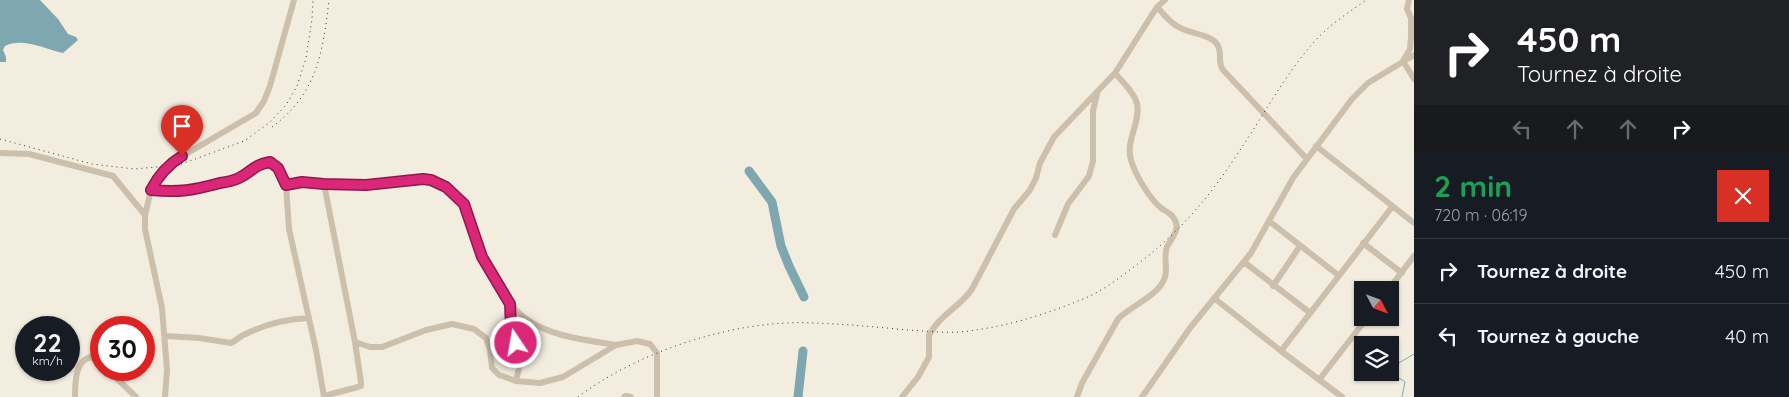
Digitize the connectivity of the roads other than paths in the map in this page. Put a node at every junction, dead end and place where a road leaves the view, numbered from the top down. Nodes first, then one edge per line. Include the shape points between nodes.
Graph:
1 (294, 0) edge
2 (1165, 0) edge
3 (1409, 0) edge
4 (1157, 7) junction
5 (1414, 55) edge
6 (1403, 61) junction
7 (1115, 73) junction
8 (1414, 79) edge
9 (1098, 93) junction
10 (1316, 146) junction
11 (0, 153) edge
12 (1307, 159) junction
13 (324, 184) junction
14 (286, 185) junction
15 (151, 190) junction
16 (1392, 207) junction
17 (144, 215) junction
18 (1269, 221) junction
19 (1414, 223) edge
20 (1055, 235) dead end
21 (1363, 243) junction
22 (1300, 246) junction
23 (1414, 256) edge
24 (1244, 262) junction
25 (1402, 272) junction
26 (1338, 275) junction
27 (1395, 281) edge
28 (1273, 286) junction
29 (1214, 298) junction
30 (510, 304) junction
31 (1309, 312) junction
32 (309, 318) junction
33 (1361, 326) edge
34 (166, 336) junction
35 (355, 342) junction
36 (616, 345) junction
37 (1281, 351) junction
38 (90, 357) edge
39 (1319, 380) junction
40 (119, 381) edge
41 (516, 381) junction
42 (1333, 390) junction
43 (324, 396) edge
44 (75, 397) edge
45 (136, 397) edge
46 (165, 397) edge
47 (624, 397) edge
48 (631, 397) edge
49 (657, 397) edge
50 (902, 397) edge
51 (1077, 397) edge
52 (1142, 397) edge
53 (1328, 397) edge
54 (1342, 397) edge

1 - 15 street via 270,86 256,113 174,161
2 - 4 street
3 - 6 street via 1410,49
4 - 7 street
4 - 12 street via 1172,23 1216,43 1223,70
5 - 6 street
6 - 8 street
6 - 10 street via 1362,88
7 - 9 street
7 - 51 street via 1138,104 1130,154 1132,162 1145,190 1171,215 1177,228 1166,249 1167,269 1160,289 1118,319
9 - 20 street via 1093,111 1093,161 1089,176 1068,204
9 - 50 street via 1054,137 1030,190 1014,209 972,289 948,311 929,335 929,357
10 - 12 street
10 - 16 street
11 - 17 street via 29,154 113,176
12 - 18 street
13 - 14 street via 302,182
13 - 30 street via 366,185 423,179 439,182 464,204 482,257
13 - 35 street
14 - 15 street via 278,168 270,162 258,164 232,181 202,189 178,192
14 - 32 street via 289,228
15 - 17 street
16 - 19 street
16 - 21 street
17 - 34 street
18 - 22 street
18 - 24 street
21 - 25 street
21 - 26 street
22 - 26 street
22 - 28 street
23 - 25 street
24 - 28 street
24 - 29 street
25 - 27 street
26 - 31 street
28 - 31 street
29 - 37 street
29 - 52 street
30 - 36 street via 541,328
30 - 41 street via 519,368
31 - 37 street
32 - 34 street via 288,319 246,333 231,343
32 - 43 street
33 - 39 street
34 - 46 street
35 - 41 street via 382,347 426,330 452,324 466,327 486,338 492,368 499,375
35 - 43 street via 361,386
36 - 41 street via 563,377 540,383
36 - 49 street via 637,341 650,344 657,353
37 - 39 street
38 - 44 street via 82,360 79,366
39 - 42 street
40 - 45 street
42 - 53 street
42 - 54 street
47 - 48 street

